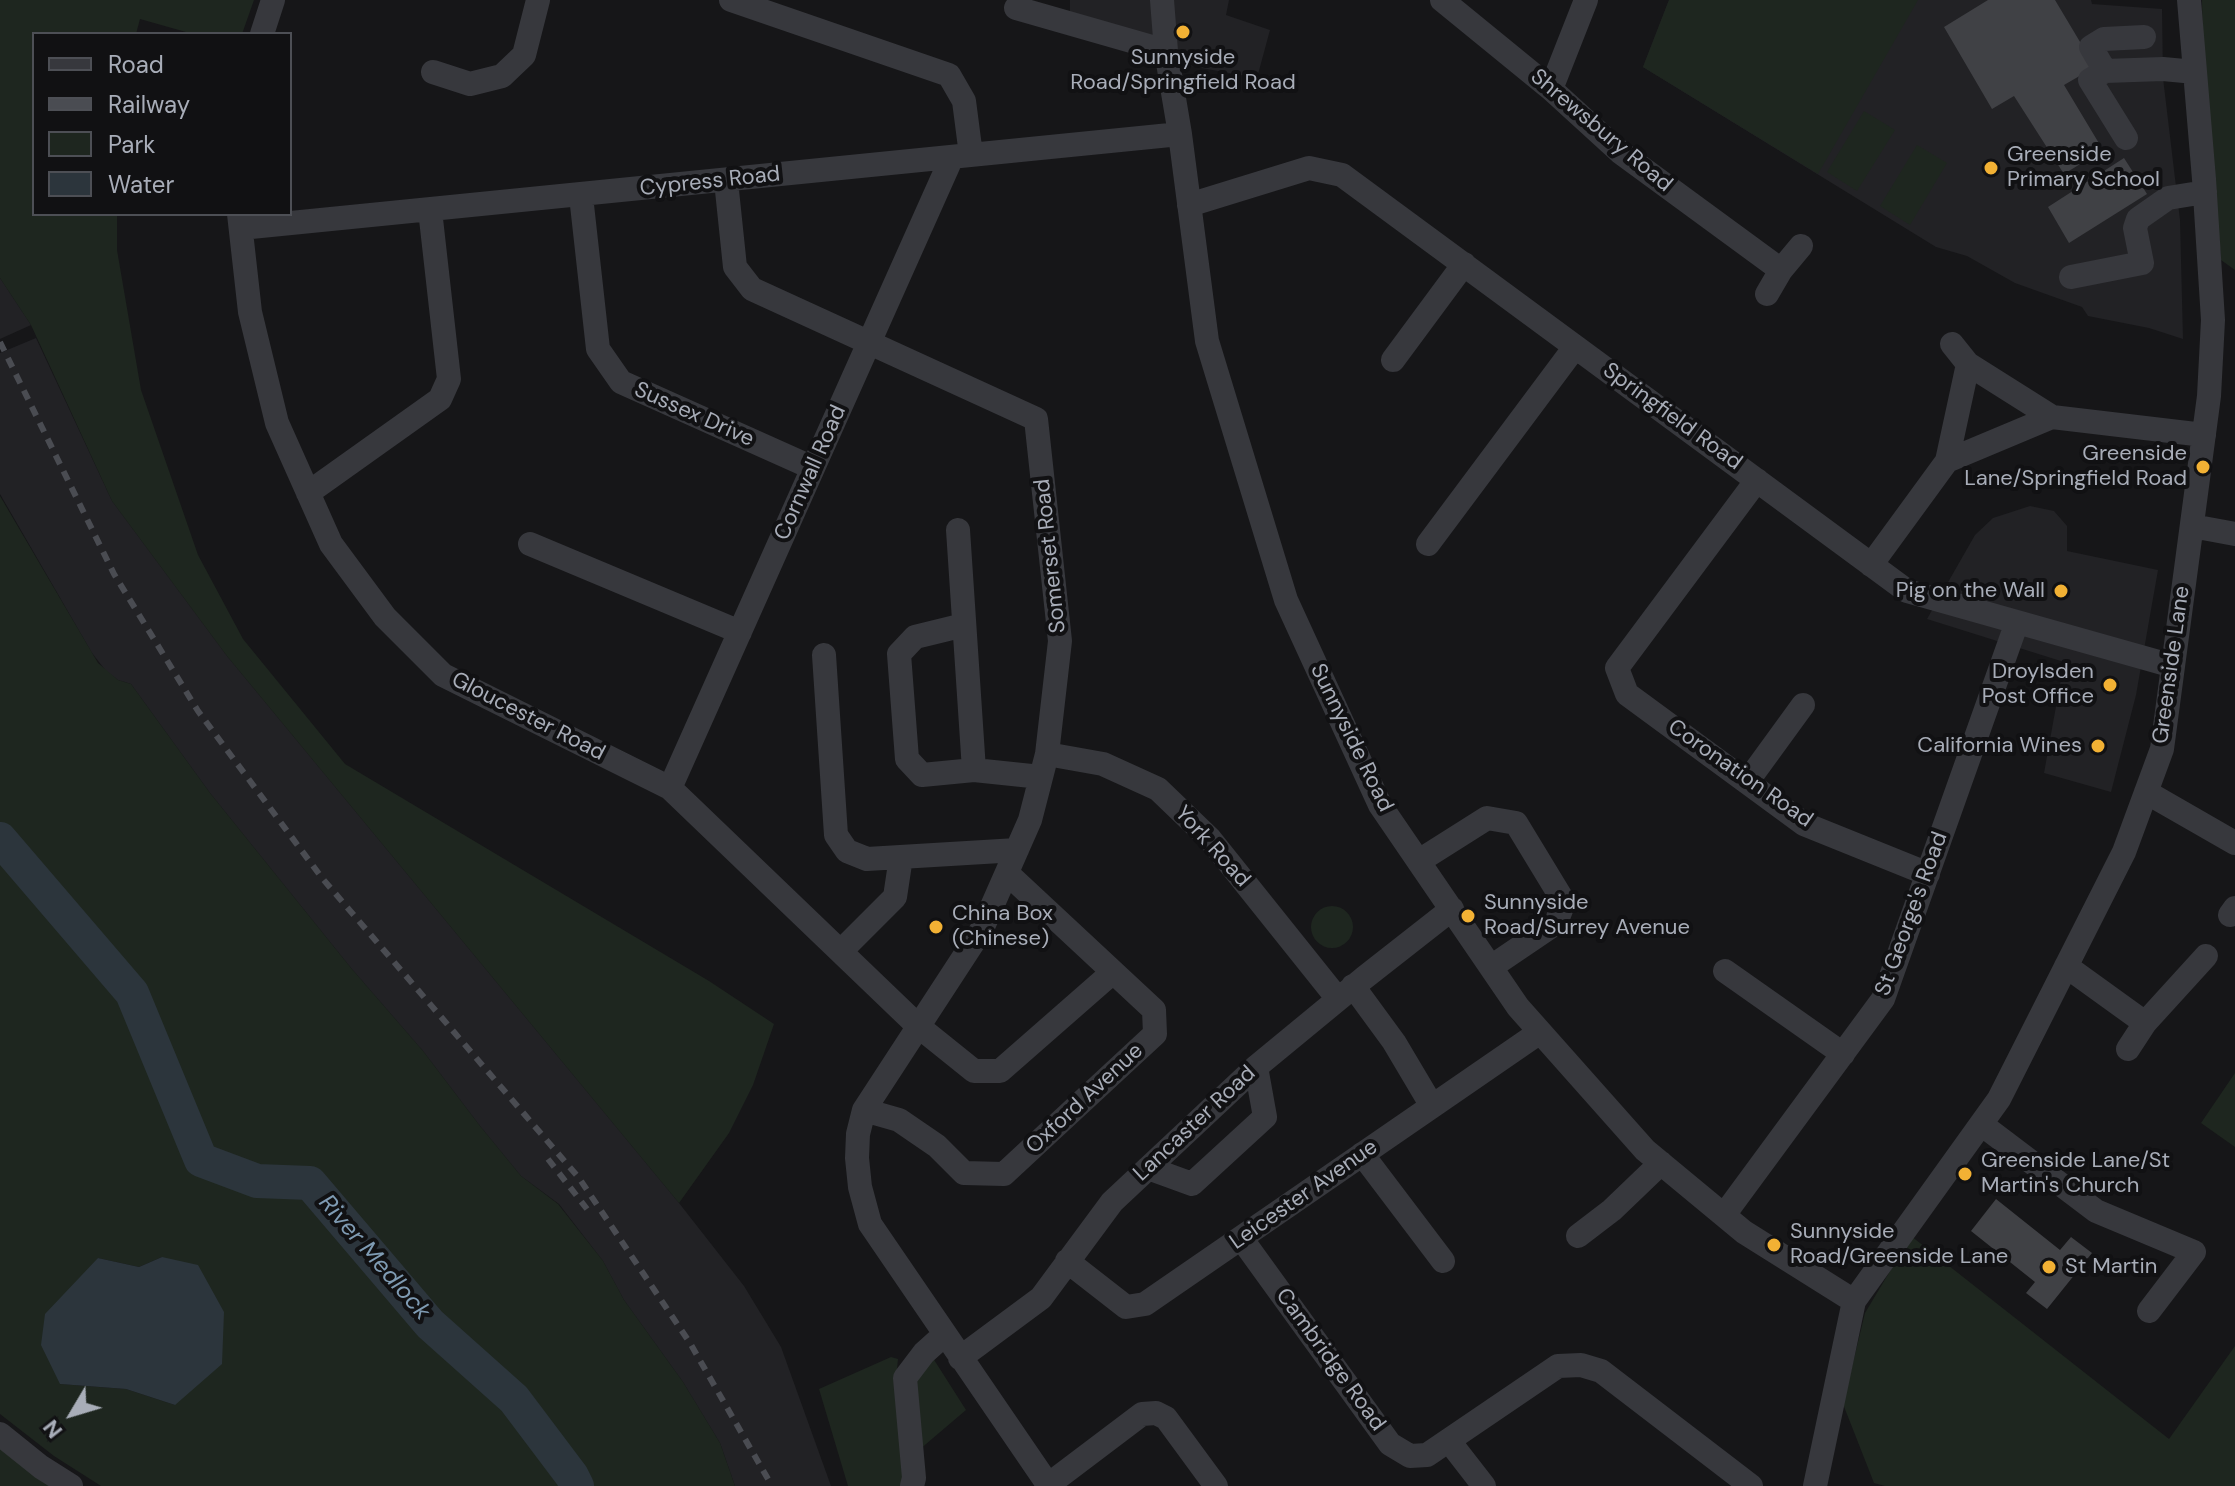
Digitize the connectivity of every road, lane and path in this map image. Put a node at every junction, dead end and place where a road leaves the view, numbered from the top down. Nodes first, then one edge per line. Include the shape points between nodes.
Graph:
1 (273, 0) edge
2 (538, 0) edge
3 (731, 0) edge
4 (1162, 0) edge
5 (1442, 0) edge
6 (1586, 0) edge
7 (2189, 0) edge
8 (1016, 8) dead end
9 (263, 32) edge
10 (2144, 37) dead end
11 (1166, 51) junction
12 (2105, 71) junction
13 (433, 72) dead end
14 (2195, 72) junction
15 (1551, 89) junction
16 (1180, 134) junction
17 (2126, 138) dead end
18 (961, 156) junction
19 (726, 181) junction
20 (2205, 192) junction
21 (581, 196) junction
22 (1189, 205) junction
23 (430, 210) junction
24 (240, 221) edge
25 (1801, 246) dead end
26 (1464, 264) junction
27 (1781, 270) junction
28 (2071, 277) dead end
29 (1767, 294) dead end
30 (868, 344) junction
31 (1952, 344) dead end
32 (1575, 347) junction
33 (1393, 360) dead end
34 (1968, 364) junction
35 (2052, 417) junction
36 (2204, 435) junction
37 (1947, 461) junction
38 (813, 468) junction
39 (1757, 480) junction
40 (308, 493) junction
41 (2192, 526) junction
42 (958, 530) dead end
43 (2235, 534) edge
44 (530, 544) dead end
45 (1428, 544) dead end
46 (1871, 565) junction
47 (2017, 622) junction
48 (964, 625) junction
49 (740, 632) junction
50 (824, 655) dead end
51 (2173, 666) junction
52 (1803, 705) dead end
53 (1044, 765) junction
54 (974, 770) junction
55 (1747, 782) junction
56 (670, 788) junction
57 (2146, 792) junction
58 (2235, 843) edge
59 (1017, 850) junction
60 (901, 857) junction
61 (1419, 861) junction
62 (1008, 874) junction
63 (1928, 874) junction
64 (1452, 909) junction
65 (841, 951) junction
66 (2206, 956) dead end
67 (2066, 966) junction
68 (1491, 967) junction
69 (1725, 971) dead end
70 (1113, 972) junction
71 (1345, 993) junction
72 (2145, 1023) junction
73 (918, 1026) junction
74 (1540, 1032) junction
75 (2128, 1049) dead end
76 (1843, 1054) junction
77 (1256, 1067) junction
78 (1432, 1106) junction
79 (864, 1110) junction
80 (1981, 1124) junction
81 (1362, 1154) junction
82 (1661, 1163) junction
83 (1148, 1168) junction
84 (1724, 1215) junction
85 (1578, 1236) dead end
86 (1241, 1238) junction
87 (1067, 1261) junction
88 (1443, 1261) dead end
89 (1854, 1301) junction
90 (2149, 1311) dead end
91 (944, 1335) junction
92 (960, 1358) junction
93 (0, 1434) edge
94 (1449, 1441) junction
95 (1048, 1485) edge
96 (71, 1486) edge
97 (912, 1486) edge
98 (1216, 1486) edge
99 (1484, 1486) edge
100 (1751, 1486) edge
101 (1815, 1486) edge

1 - 9 street
2 - 13 street via 524,55 502,76 470,84
3 - 18 street via 949,75 964,101
4 - 11 street, Sunnyside Road
5 - 15 street, Shrewsbury Road
6 - 15 street
7 - 14 street, Greenside Lane
8 - 11 street
10 - 12 street via 2104,39 2091,47
11 - 16 street, Sunnyside Road
12 - 14 street
12 - 17 street via 2090,80
14 - 20 street, Greenside Lane
15 - 27 street, Shrewsbury Road via 1620,152
16 - 18 street, Cypress Road
16 - 22 street, Sunnyside Road
18 - 19 street, Cypress Road
18 - 30 street, Cornwall Road
19 - 21 street, Cypress Road
19 - 30 street, Somerset Road via 735,267 752,289
20 - 28 street via 2168,198 2138,219 2142,263
20 - 36 street, Greenside Lane via 2213,320
21 - 23 street, Cypress Road
21 - 38 street, Sussex Drive via 598,349 621,382
22 - 26 street, Springfield Road via 1309,168 1342,175
22 - 61 street, Sunnyside Road via 1207,341 1286,600 1380,805
23 - 24 street, Cypress Road
23 - 40 street via 449,379 440,399
24 - 40 street, Gloucester Road via 250,312 277,423
25 - 27 street
26 - 32 street, Springfield Road
26 - 33 street
27 - 29 street
30 - 38 street, Cornwall Road
30 - 53 street, Somerset Road via 1036,419 1060,641
31 - 34 street
32 - 39 street, Springfield Road
32 - 45 street
34 - 35 street
34 - 37 street
35 - 36 street
35 - 37 street
36 - 41 street, Greenside Lane
37 - 46 street
38 - 49 street, Cornwall Road
39 - 46 street, Springfield Road
39 - 55 street, Coronation Road via 1617,668 1627,694
40 - 56 street, Gloucester Road via 331,544 385,617 443,675
41 - 43 street
41 - 51 street, Greenside Lane
42 - 48 street
44 - 49 street
46 - 47 street, Springfield Road via 1907,591
47 - 51 street, Springfield Road
47 - 63 street, St George's Road
48 - 54 street
48 - 54 street, York Road via 915,637 899,654 907,759 922,775
49 - 56 street, Cornwall Road
50 - 60 street via 836,835 847,851 867,859
51 - 57 street, Greenside Lane via 2162,749
52 - 55 street
53 - 54 street, York Road
53 - 59 street, Somerset Road
53 - 71 street, York Road via 1103,764 1158,789 1210,839
55 - 63 street, Coronation Road via 1804,824
56 - 65 street, Gloucester Road
57 - 58 street
57 - 67 street, Greenside Lane via 2124,852
59 - 60 street
59 - 62 street, Somerset Road
60 - 65 street via 895,897
61 - 64 street, Sunnyside Road
61 - 68 street via 1487,818 1516,823 1564,902 1556,923
62 - 70 street, Oxford Avenue
62 - 73 street, Somerset Road via 982,929
63 - 76 street, St George's Road via 1883,999
64 - 68 street, Sunnyside Road
64 - 71 street, Lancaster Road
65 - 73 street, Gloucester Road
66 - 72 street
67 - 72 street
67 - 80 street, Greenside Lane via 1999,1099
68 - 74 street, Sunnyside Road
69 - 76 street
70 - 73 street, Gloucester Road via 1000,1071 974,1071
70 - 79 street, Oxford Avenue via 1154,1010 1155,1034 1004,1174 964,1173 899,1120
71 - 77 street, Lancaster Road
71 - 78 street, York Road via 1394,1042
72 - 75 street
73 - 79 street, Somerset Road
74 - 78 street, Leicester Avenue
74 - 82 street, Sunnyside Road
76 - 84 street, St George's Road
77 - 83 street, Lancaster Road
77 - 83 street via 1265,1117 1192,1184
78 - 81 street, Leicester Avenue
79 - 91 street, Somerset Road via 857,1158 870,1224
80 - 89 street, Greenside Lane
80 - 90 street via 2096,1211 2194,1252
81 - 86 street, Leicester Avenue
81 - 88 street
82 - 84 street, Sunnyside Road
82 - 85 street
83 - 87 street, Lancaster Road via 1112,1202
84 - 89 street, Sunnyside Road
86 - 87 street, Leicester Avenue via 1145,1304 1126,1307
86 - 94 street, Cambridge Road via 1390,1444 1418,1456
87 - 92 street, Lancaster Road via 1041,1298
89 - 101 street, Greenside Lane
91 - 92 street, Somerset Road
91 - 97 street via 905,1378
92 - 95 street, Somerset Road
93 - 96 street
94 - 99 street
94 - 100 street, Cambridge Road via 1558,1366 1581,1365 1601,1371
95 - 98 street via 1142,1414 1156,1413 1166,1418

